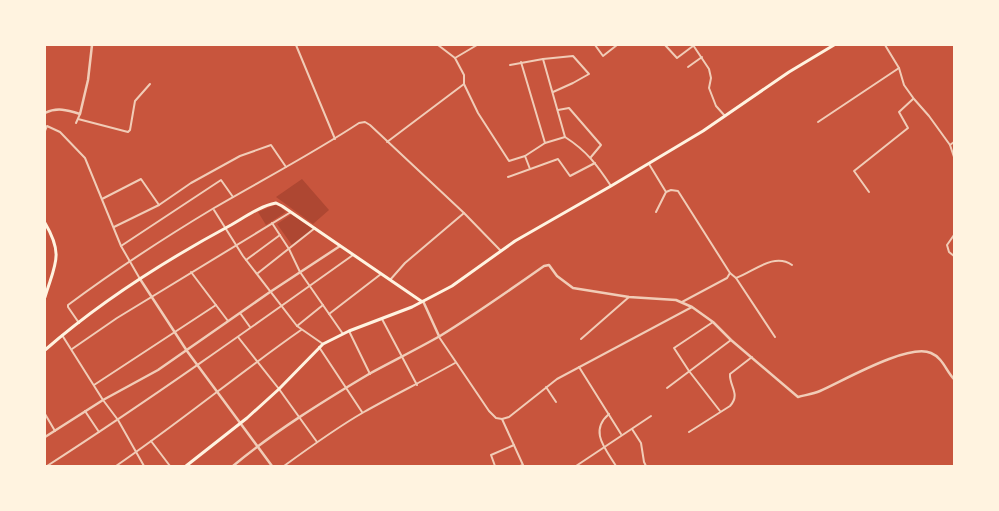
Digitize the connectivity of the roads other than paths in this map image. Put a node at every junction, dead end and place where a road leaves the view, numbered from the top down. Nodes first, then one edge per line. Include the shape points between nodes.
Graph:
1 (92, 45) edge
2 (296, 45) edge
3 (438, 45) edge
4 (477, 45) edge
5 (595, 45) edge
6 (618, 45) edge
7 (665, 45) edge
8 (694, 45) edge
9 (834, 45) edge
10 (885, 45) edge
11 (702, 57) junction
12 (455, 58) junction
13 (543, 59) junction
14 (521, 62) junction
15 (510, 65) dead end
16 (688, 67) dead end
17 (899, 68) junction
18 (150, 84) dead end
19 (464, 84) junction
20 (553, 92) junction
21 (914, 99) junction
22 (558, 110) junction
23 (45, 113) edge
24 (80, 114) junction
25 (725, 116) junction
26 (78, 119) junction
27 (818, 122) dead end
28 (76, 123) dead end
29 (45, 131) edge
30 (565, 137) junction
31 (335, 139) junction
32 (388, 142) junction
33 (954, 142) edge
34 (545, 143) junction
35 (950, 145) junction
36 (525, 156) junction
37 (591, 157) junction
38 (954, 157) edge
39 (596, 163) junction
40 (649, 164) junction
41 (286, 167) junction
42 (530, 169) junction
43 (508, 177) dead end
44 (611, 186) junction
45 (666, 192) junction
46 (869, 192) dead end
47 (234, 197) junction
48 (102, 199) junction
49 (159, 205) junction
50 (213, 209) junction
51 (291, 212) junction
52 (656, 212) dead end
53 (464, 213) junction
54 (45, 223) edge
55 (272, 224) junction
56 (114, 227) junction
57 (225, 228) junction
58 (315, 228) junction
59 (280, 235) junction
60 (954, 235) edge
61 (236, 245) junction
62 (121, 246) junction
63 (340, 246) junction
64 (289, 249) junction
65 (500, 250) junction
66 (353, 255) junction
67 (954, 256) edge
68 (246, 260) junction
69 (129, 262) junction
70 (792, 265) dead end
71 (191, 272) junction
72 (300, 272) junction
73 (730, 273) junction
74 (257, 274) junction
75 (381, 274) junction
76 (736, 278) junction
77 (140, 280) junction
78 (390, 280) junction
79 (310, 286) junction
80 (270, 292) junction
81 (45, 297) edge
82 (629, 297) junction
83 (151, 298) junction
84 (422, 301) junction
85 (682, 302) junction
86 (216, 304) junction
87 (323, 305) junction
88 (281, 306) junction
89 (692, 307) junction
90 (240, 313) junction
91 (329, 314) junction
92 (382, 319) junction
93 (228, 321) junction
94 (713, 322) junction
95 (79, 323) junction
96 (296, 326) junction
97 (250, 327) junction
98 (301, 330) junction
99 (349, 331) junction
100 (175, 333) junction
101 (343, 334) junction
102 (62, 335) junction
103 (439, 336) junction
104 (238, 337) junction
105 (775, 337) dead end
106 (582, 339) dead end
107 (731, 340) junction
108 (321, 346) junction
109 (72, 349) junction
110 (45, 350) edge
111 (187, 350) junction
112 (402, 357) junction
113 (752, 358) junction
114 (257, 360) junction
115 (455, 363) junction
116 (198, 366) junction
117 (579, 367) junction
118 (689, 371) junction
119 (370, 374) junction
120 (954, 379) edge
121 (94, 385) junction
122 (416, 385) junction
123 (546, 387) junction
124 (346, 388) junction
125 (667, 388) dead end
126 (279, 389) junction
127 (217, 392) junction
128 (103, 400) junction
129 (556, 402) dead end
130 (85, 411) junction
131 (720, 411) junction
132 (362, 413) junction
133 (45, 414) edge
134 (609, 414) junction
135 (651, 416) dead end
136 (300, 418) junction
137 (502, 419) junction
138 (118, 420) junction
139 (240, 424) junction
140 (632, 429) junction
141 (55, 431) junction
142 (99, 432) junction
143 (689, 432) dead end
144 (621, 434) junction
145 (45, 438) edge
146 (151, 441) junction
147 (317, 442) junction
148 (514, 445) junction
149 (257, 447) junction
150 (604, 447) junction
151 (136, 452) junction
152 (47, 466) edge
153 (116, 466) edge
154 (144, 466) edge
155 (170, 466) edge
156 (186, 466) edge
157 (233, 466) edge
158 (272, 466) edge
159 (284, 466) edge
160 (495, 466) edge
161 (520, 466) edge
162 (576, 466) edge
163 (616, 466) edge
164 (646, 466) edge

1 - 24 street
2 - 31 street
3 - 12 street
4 - 12 street
5 - 6 street via 603,56
7 - 8 street via 677,58
8 - 11 street
9 - 25 main road
10 - 17 street
11 - 16 street
11 - 25 street via 709,69 709,88 716,106
12 - 19 street via 464,75
13 - 14 street
13 - 20 street
13 - 20 street via 573,56 589,74
14 - 15 street
14 - 34 street
17 - 21 street via 904,85
17 - 27 street
18 - 26 street via 135,101 128,132
19 - 32 street
19 - 36 street via 478,113 509,161
20 - 22 street
21 - 35 street
21 - 46 street via 899,112 908,128 854,171
22 - 30 street
22 - 37 street via 569,108 601,145
23 - 24 street via 62,109
24 - 26 street
25 - 40 main road
26 - 28 street
29 - 48 street via 47,126 60,132 85,158
30 - 34 street
30 - 37 street
31 - 32 street via 364,122
31 - 41 street
32 - 53 street
33 - 35 street
34 - 36 street
35 - 38 street
36 - 42 street
37 - 39 street
39 - 42 street via 570,176 558,159
39 - 44 street
40 - 44 main road
40 - 45 street
41 - 47 street
41 - 49 street via 271,145 240,156
42 - 43 street
44 - 65 main road
45 - 52 street
45 - 73 street via 678,191
47 - 50 street
47 - 62 street via 221,180
48 - 49 street via 141,179
48 - 56 street
49 - 56 street
50 - 57 street
50 - 69 street
51 - 55 street
51 - 57 main road via 279,204 272,204
51 - 58 main road
53 - 65 street
53 - 78 street via 405,263
54 - 81 main road via 58,255
55 - 59 street
55 - 61 street
56 - 62 street
57 - 61 street
57 - 77 main road
58 - 63 main road
58 - 64 street
59 - 64 street
59 - 68 street
60 - 67 street via 947,245
61 - 68 street
61 - 71 street
62 - 69 street
63 - 66 main road
63 - 72 street
64 - 72 street
64 - 74 street
65 - 84 main road via 452,286
66 - 75 main road
66 - 79 street
68 - 74 street
69 - 77 street
69 - 95 street via 68,305
70 - 76 street via 777,260
71 - 83 street
71 - 86 street
72 - 79 street
72 - 80 street
73 - 76 street
73 - 85 street via 727,278
74 - 80 street
75 - 78 main road
75 - 91 street
76 - 105 street
77 - 83 street
77 - 95 main road
78 - 84 main road
79 - 87 street
79 - 88 street
80 - 88 street
80 - 90 street
82 - 85 street
82 - 103 street via 573,288 549,265 544,266
82 - 106 street
83 - 100 street
83 - 109 street
84 - 92 main road
84 - 103 street
85 - 89 street
86 - 93 street
86 - 100 street
87 - 91 street
87 - 96 street
88 - 96 street
88 - 97 street
89 - 94 street
89 - 117 street
90 - 93 street
90 - 97 street
91 - 101 street
92 - 99 main road
92 - 112 street
93 - 111 street
94 - 107 street
94 - 118 street via 674,348
95 - 102 main road
96 - 98 street
97 - 104 street
98 - 108 street
98 - 114 street
99 - 101 main road
99 - 119 street
100 - 111 street
100 - 121 street
101 - 108 main road
102 - 109 street
102 - 110 main road
103 - 112 street
103 - 115 street
104 - 114 street
104 - 116 street
107 - 113 street
107 - 118 street
108 - 124 street
108 - 126 main road
109 - 121 street
111 - 116 street
111 - 128 street
112 - 119 street
112 - 122 street
113 - 120 street via 798,397 819,392 874,365 918,350 938,358
113 - 131 street via 730,374 736,395 734,401
114 - 126 street
114 - 127 street
115 - 122 street
115 - 137 street via 490,411
116 - 127 street
116 - 138 street
117 - 123 street
117 - 134 street
118 - 125 street
118 - 131 street
119 - 124 street
121 - 128 street
122 - 132 street
123 - 129 street
123 - 137 street
124 - 132 street
124 - 136 street
126 - 136 street
126 - 139 main road
127 - 139 street
127 - 146 street
128 - 130 street
128 - 138 street
130 - 141 street
130 - 142 street
131 - 143 street
132 - 147 street
133 - 141 street
134 - 144 street
134 - 150 street via 601,421 598,431
135 - 140 street
136 - 147 street
136 - 149 street
137 - 148 street
138 - 142 street
138 - 151 street
139 - 149 street
139 - 156 main road
140 - 144 street
140 - 164 street via 641,443
141 - 145 street
142 - 152 street
144 - 150 street
146 - 151 street
146 - 155 street
147 - 159 street
148 - 160 street via 491,454
148 - 161 street via 523,465
149 - 157 street
149 - 158 street
150 - 162 street
150 - 163 street
151 - 153 street
151 - 154 street

